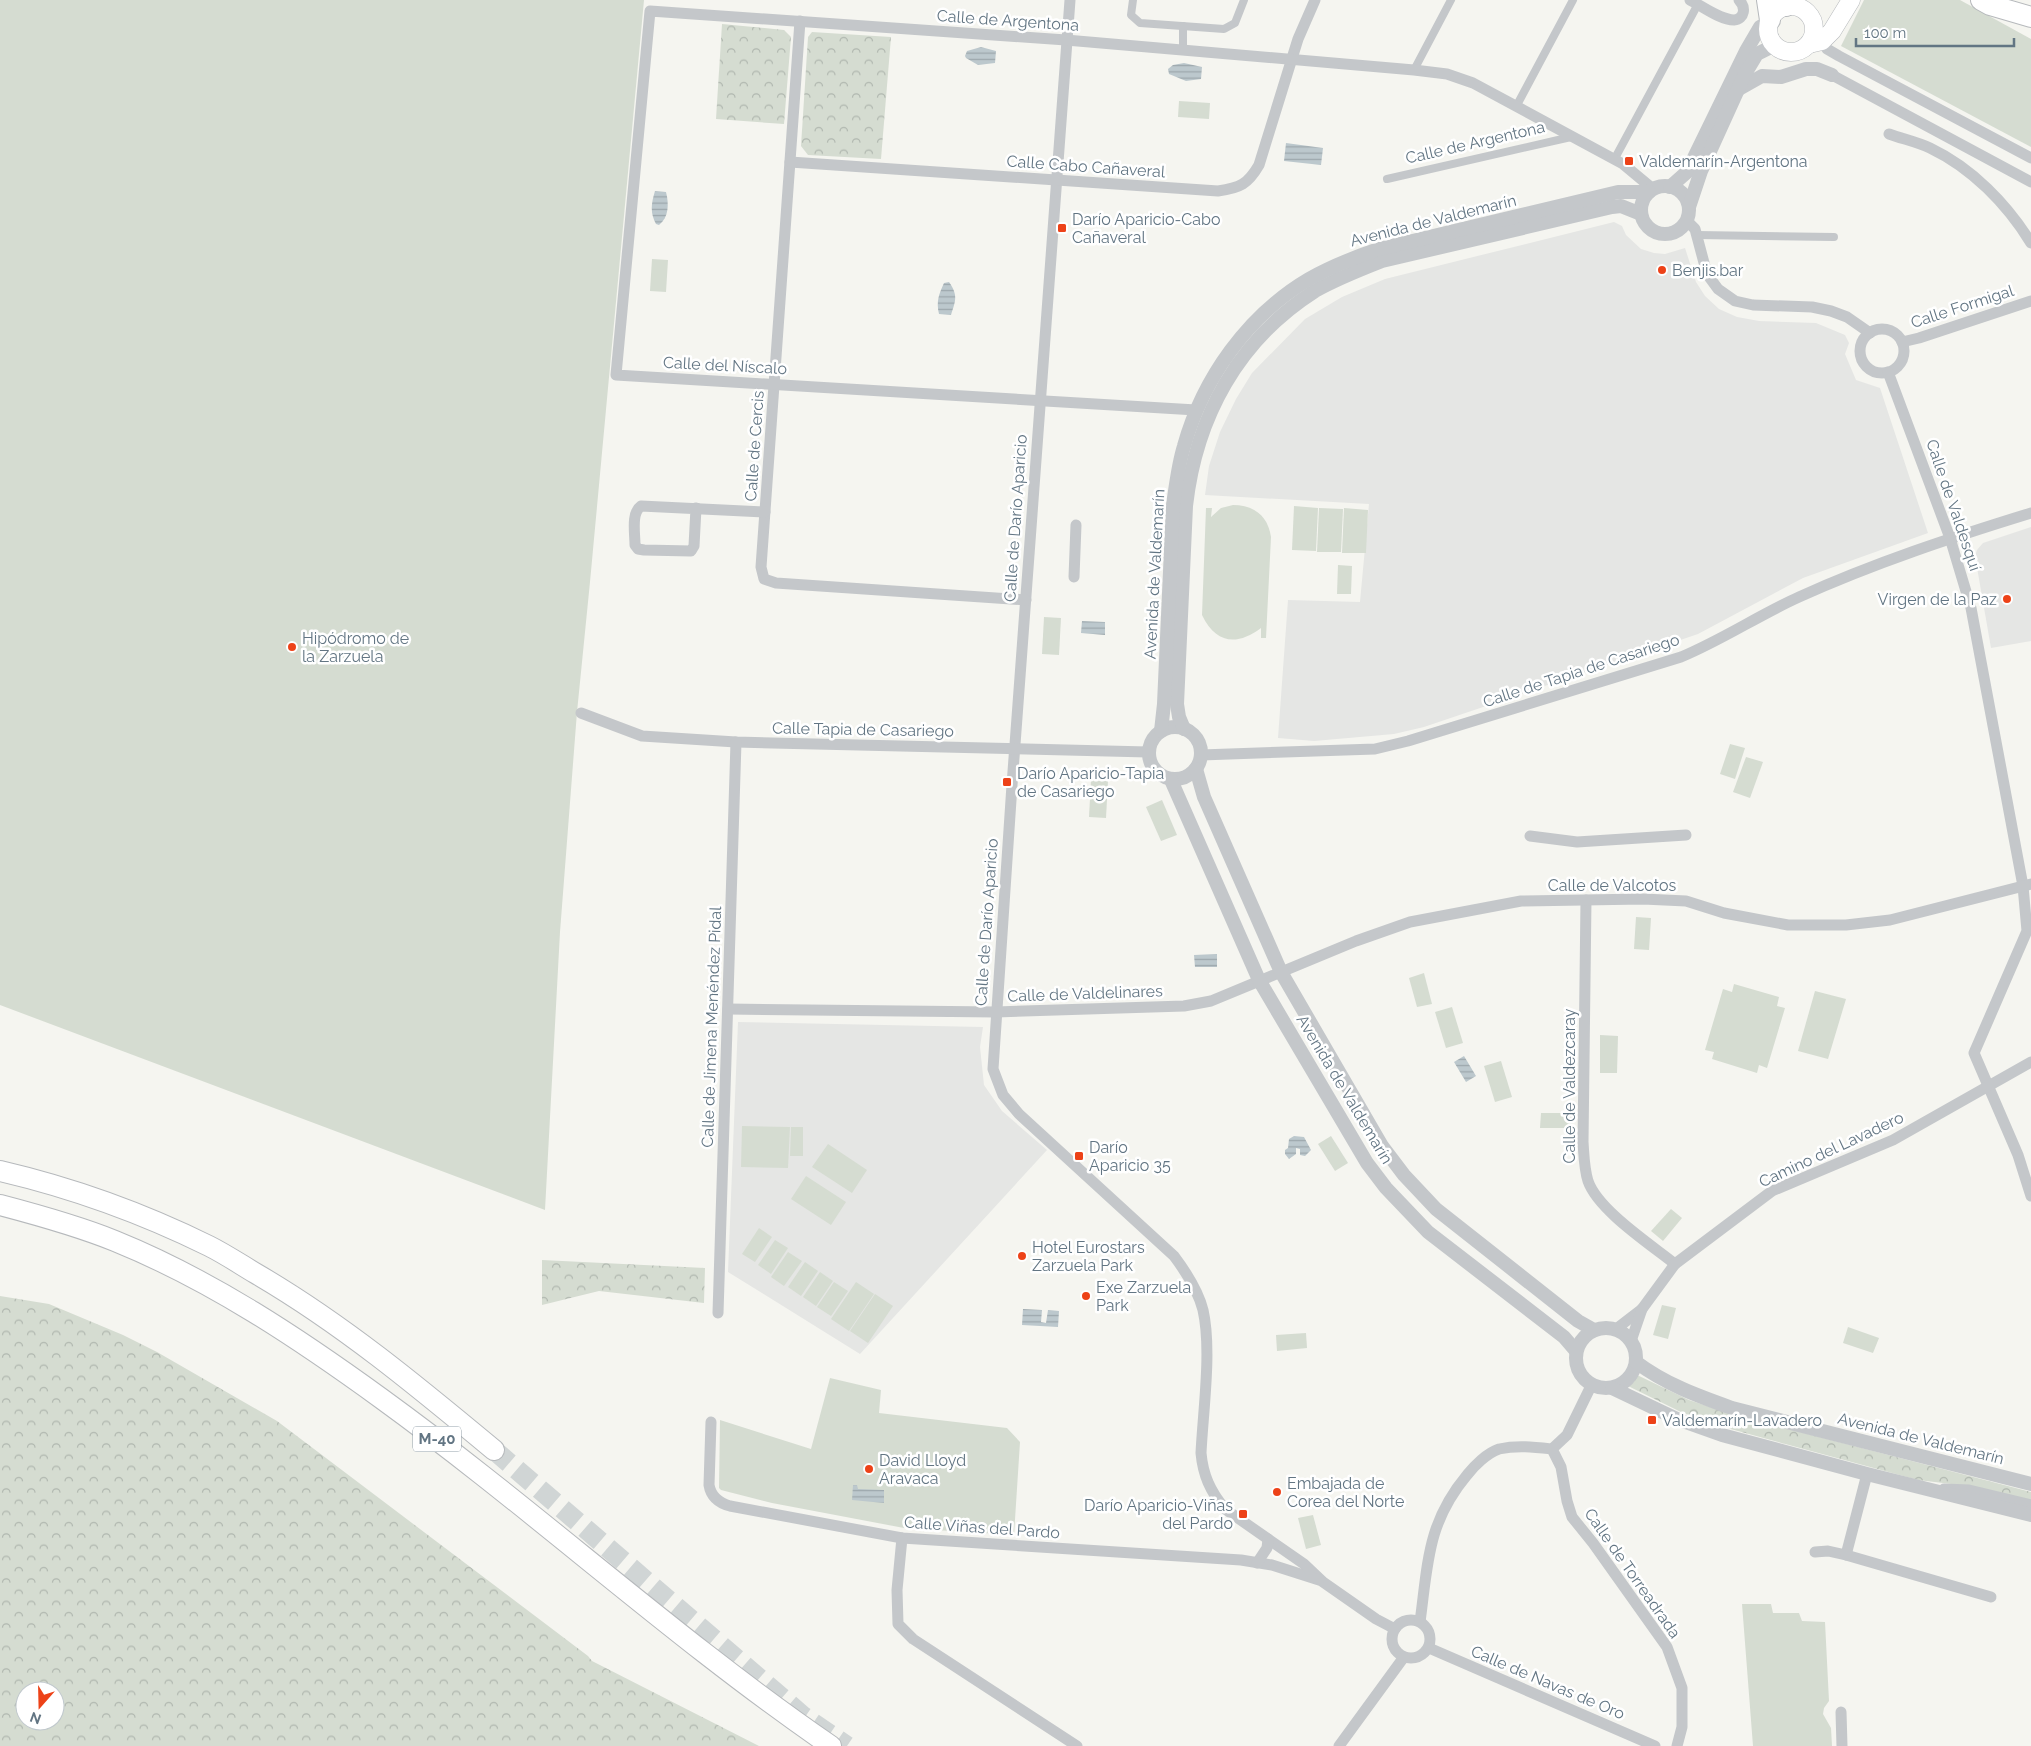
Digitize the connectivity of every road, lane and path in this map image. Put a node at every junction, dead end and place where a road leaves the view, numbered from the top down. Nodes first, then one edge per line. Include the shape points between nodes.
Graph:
1 (1070, 0) edge
2 (1133, 0) edge
3 (1244, 0) edge
4 (1315, 0) edge
5 (1451, 0) edge
6 (1573, 0) edge
7 (1739, 0) edge
8 (1762, 0) edge
9 (1844, 0) edge
10 (1851, 0) edge
11 (1981, 0) edge
12 (2000, 0) edge
13 (1694, 2) edge
14 (1784, 3) edge
15 (650, 11) joint
16 (1765, 17) edge
17 (1811, 17) junction
18 (2031, 17) edge
19 (800, 21) junction
20 (1183, 26) junction
21 (1066, 40) junction
22 (1816, 42) junction
23 (1775, 45) junction
24 (1184, 50) junction
25 (1292, 59) junction
26 (1414, 70) junction
27 (1832, 75) joint
28 (1739, 89) junction
29 (1517, 105) junction
30 (1889, 134) dead end
31 (1571, 138) junction
32 (2031, 158) edge
33 (1614, 160) junction
34 (790, 162) junction
35 (1387, 179) dead end
36 (1056, 180) junction
37 (2031, 182) edge
38 (1670, 187) junction
39 (1651, 191) junction
40 (1688, 206) junction
41 (1641, 214) junction
42 (1687, 221) junction
43 (1697, 235) junction
44 (1834, 237) dead end
45 (2031, 243) edge
46 (2031, 301) edge
47 (1870, 333) junction
48 (1902, 342) junction
49 (1888, 372) junction
50 (774, 384) junction
51 (1040, 400) junction
52 (1196, 410) junction
53 (696, 508) junction
54 (765, 512) junction
55 (2031, 513) edge
56 (1076, 525) dead end
57 (1950, 538) junction
58 (1074, 577) dead end
59 (1026, 600) junction
60 (581, 713) dead end
61 (1184, 729) junction
62 (1161, 731) junction
63 (736, 742) junction
64 (1015, 749) junction
65 (1148, 752) junction
66 (1201, 755) junction
67 (1196, 769) junction
68 (1171, 780) junction
69 (1686, 835) dead end
70 (1530, 836) dead end
71 (2027, 885) edge
72 (1586, 900) junction
73 (1281, 972) junction
74 (1259, 980) junction
75 (728, 1009) junction
76 (996, 1012) junction
77 (2031, 1062) edge
78 (1988, 1086) junction
79 (0, 1171) edge
80 (2031, 1196) edge
81 (0, 1205) edge
82 (0, 1219) edge
83 (1675, 1264) junction
84 (247, 1307) junction
85 (1642, 1309) junction
86 (718, 1313) dead end
87 (1594, 1330) junction
88 (1616, 1330) junction
89 (1631, 1341) junction
90 (1576, 1351) junction
91 (1636, 1362) junction
92 (1592, 1386) junction
93 (1612, 1388) junction
94 (710, 1422) dead end
95 (1552, 1449) junction
96 (494, 1450) tunnel mouth
97 (1867, 1474) junction
98 (2031, 1484) edge
99 (1920, 1488) junction
100 (2031, 1505) edge
101 (2031, 1515) edge
102 (902, 1538) junction
103 (1268, 1539) junction
104 (1282, 1549) junction
105 (1815, 1552) dead end
106 (1846, 1554) junction
107 (1257, 1563) junction
108 (1272, 1565) junction
109 (1323, 1582) junction
110 (1991, 1597) dead end
111 (1420, 1622) junction
112 (1394, 1629) junction
113 (1429, 1648) junction
114 (1404, 1656) junction
115 (1841, 1712) dead end
116 (831, 1746) edge
117 (1077, 1746) edge
118 (1339, 1746) edge
119 (1655, 1746) edge
120 (1678, 1746) edge
121 (1842, 1746) edge

1 - 21 street, Calle de Darío Aparicio
2 - 20 street via 1131,16 1140,23
3 - 20 street via 1235,23 1224,28
4 - 25 street, Calle Cabo Cañaveral
5 - 26 street
6 - 29 street, Calle de Argentona
7 - 13 street via 1744,10 1736,20
8 - 16 street
9 - 17 highway via 1828,14 1820,18
10 - 22 highway via 1832,31
11 - 18 highway
12 - 18 highway
13 - 33 street
14 - 16 highway via 1774,14
14 - 17 highway via 1801,8
15 - 19 street, Calle de Argentona
15 - 50 street, Calle del Níscalo via 616,375
16 - 23 highway
16 - 38 street via 1736,69 1687,172
17 - 22 highway
19 - 21 street, Calle de Argentona
19 - 34 street, Calle de Cercis
20 - 24 street
21 - 24 street, Calle de Argentona
21 - 36 street, Calle de Darío Aparicio
22 - 23 highway via 1790,52
22 - 32 street
23 - 28 street via 1757,54
24 - 25 street, Calle de Argentona
25 - 26 street, Calle de Argentona
25 - 36 street, Calle Cabo Cañaveral via 1259,165 1251,179 1235,189 1218,191
26 - 29 street, Calle de Argentona via 1447,74 1473,82
27 - 28 street via 1806,69 1781,77 1762,76
27 - 37 street
28 - 40 street
29 - 31 street, Calle de Argentona
30 - 45 street via 1930,148 1964,169 1996,196
31 - 33 street, Calle de Argentona
31 - 35 street, Calle de Argentona
33 - 39 street, Calle de Argentona
34 - 36 street, Calle Cabo Cañaveral
34 - 50 street, Calle de Cercis
36 - 51 street, Calle de Darío Aparicio
38 - 39 street via 1661,186
38 - 40 street via 1682,194
39 - 41 street via 1642,202
39 - 52 street, Avenida de Valdemarín via 1618,192 1379,249 1344,262 1302,284 1247,331 1207,386
40 - 42 street
41 - 42 street via 1645,225 1654,232 1665,234 1676,231
41 - 61 street, Avenida de Valdemarín via 1621,206 1612,207 1382,261 1317,291 1285,312 1258,338 1220,392 1205,424 1190,476 1177,704
42 - 43 street
43 - 44 street
43 - 47 street via 1708,274 1718,290 1734,302 1830,311 1847,317
46 - 48 street, Calle Formigal
47 - 48 street via 1876,330 1893,332
47 - 49 street via 1862,342 1862,361 1875,372
48 - 49 street via 1904,356 1898,366
49 - 57 street, Calle de Valdesquí
50 - 51 street, Calle del Níscalo
50 - 54 street, Calle de Cercis
51 - 52 street, Calle del Níscalo
51 - 59 street, Calle de Darío Aparicio
52 - 62 street, Avenida de Valdemarín via 1184,444 1173,505
53 - 53 street via 641,506 636,509 635,545 644,550 691,551
53 - 54 street
54 - 59 street, Calle de Cercis via 761,567 764,580
55 - 57 street
56 - 58 street
57 - 66 street, Calle de Tapia de Casariego via 1798,597 1708,646 1408,742 1375,749
57 - 71 street, Calle de Valdesquí via 1971,608
59 - 64 street, Calle de Darío Aparicio
60 - 63 street, Calle Tapia de Casariego via 642,736
61 - 62 street via 1172,727
61 - 66 street via 1194,735
62 - 65 street via 1150,743
63 - 64 street, Calle Tapia de Casariego
63 - 75 street, Calle de Jimena Menéndez Pidal
64 - 65 street, Calle Tapia de Casariego
64 - 76 street, Calle de Darío Aparicio
65 - 68 street via 1152,767
66 - 67 street
67 - 68 street via 1186,777
67 - 73 street, Avenida de Valdemarín via 1204,797
68 - 74 street, Avenida de Valdemarín
69 - 70 street via 1577,842
71 - 72 street, Calle de Valcotos via 1890,920 1846,925 1788,926 1724,913 1686,901 1644,898
71 - 78 street, Calle de Valdesquí via 2027,931 1974,1053
72 - 73 street, Calle de Valcotos via 1521,901 1410,922
72 - 83 street, Calle de Valdezcaray via 1583,1142 1588,1182 1609,1210
73 - 74 street, Calle de Valcotos
73 - 87 street, Avenida de Valdemarín via 1382,1146 1404,1175 1473,1239
74 - 76 street, Calle de Valdelinares via 1211,1001 1184,1006
74 - 90 street, Avenida de Valdemarín via 1367,1163 1386,1188 1428,1232 1564,1337
75 - 76 street, Calle de Valdelinares
75 - 86 street, Calle de Jimena Menéndez Pidal
76 - 103 street, Calle de Darío Aparicio via 993,1069 1003,1095 1019,1114 1174,1256 1189,1275 1203,1308 1206,1325 1202,1470 1215,1497 1225,1508
77 - 78 street, Camino del Lavadero
78 - 80 street, Calle de Valdesquí via 2018,1155
78 - 83 street, Camino del Lavadero via 1893,1140 1772,1191
79 - 96 highway, M-40 via 40,1180 128,1209 210,1247 290,1294 364,1345
81 - 84 highway, M-40 via 114,1240
82 - 84 highway via 113,1254
83 - 85 street, Camino del Lavadero
84 - 116 highway, M-40 via 428,1432 665,1620
85 - 88 street, Camino del Lavadero
85 - 89 street, Camino del Lavadero
87 - 88 street
87 - 90 street via 1583,1338
88 - 89 street
89 - 91 street
90 - 92 street via 1577,1370
91 - 93 street via 1627,1380
91 - 98 street, Avenida de Valdemarín via 1687,1392 1732,1408
92 - 93 street
92 - 95 street via 1568,1436
93 - 97 street via 1676,1419 1722,1435
94 - 102 street, Calle Viñas del Pardo via 708,1485 716,1499 730,1506
95 - 111 street via 1519,1446 1497,1450 1474,1466 1462,1480 1447,1501 1434,1530
95 - 120 street, Calle de Torreadrada via 1561,1467 1572,1517 1667,1648 1682,1688 1682,1727
97 - 99 street
97 - 106 street
99 - 100 street via 1969,1490
99 - 101 street
102 - 107 street, Calle Viñas del Pardo
102 - 117 street via 897,1590 898,1624 914,1640
103 - 104 street, Calle de Darío Aparicio
103 - 107 street via 1267,1548
104 - 108 street
104 - 109 street, Calle de Darío Aparicio
105 - 106 street
106 - 110 street
107 - 108 street, Calle Viñas del Pardo
108 - 109 street, Calle Viñas del Pardo
109 - 112 street, Calle de Darío Aparicio
111 - 112 street via 1405,1620
111 - 113 street via 1428,1628
112 - 114 street via 1394,1648
113 - 114 street via 1416,1658
113 - 119 street, Calle de Navas de Oro
114 - 118 street
115 - 121 street

